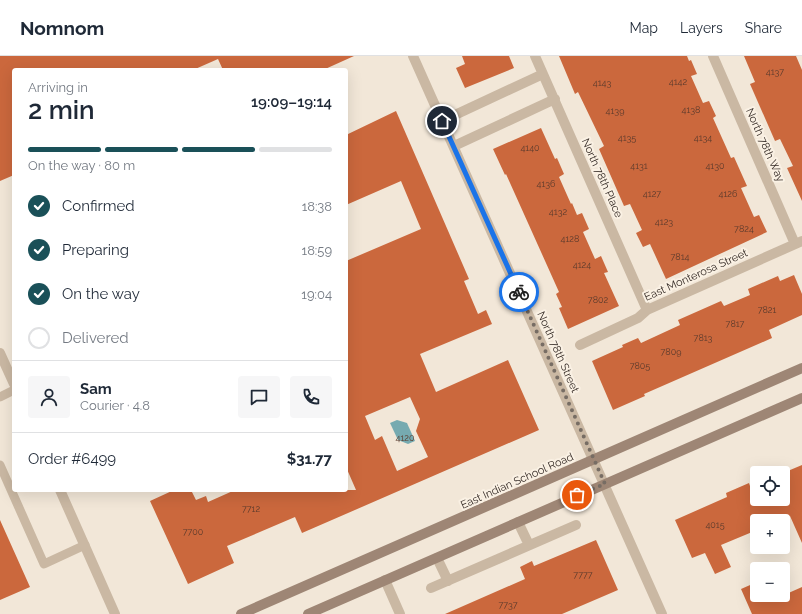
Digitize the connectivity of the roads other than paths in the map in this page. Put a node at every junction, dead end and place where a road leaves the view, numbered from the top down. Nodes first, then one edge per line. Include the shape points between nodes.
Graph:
1 (413, 56) edge
2 (535, 56) edge
3 (712, 56) edge
4 (543, 74) junction
5 (555, 99) junction
6 (442, 121) junction
7 (454, 146) junction
8 (798, 242) edge
9 (647, 310) junction
10 (580, 344) dead end
11 (0, 353) edge
12 (802, 368) edge
13 (12, 379) edge
14 (12, 391) edge
15 (0, 397) edge
16 (802, 398) edge
17 (594, 460) junction
18 (0, 465) edge
19 (605, 484) junction
20 (61, 492) edge
21 (518, 522) junction
22 (576, 525) dead end
23 (85, 545) junction
24 (529, 545) junction
25 (437, 558) junction
26 (385, 580) junction
27 (448, 581) junction
28 (431, 588) dead end
29 (115, 614) edge
30 (241, 614) edge
31 (308, 614) edge
32 (400, 614) edge
33 (662, 614) edge

1 - 6 street, North 78th Street
2 - 4 street, North 78th Place
3 - 8 street, North 78th Way
4 - 5 street, North 78th Place
4 - 6 street
5 - 7 street
5 - 9 street, North 78th Place
6 - 7 street, North 78th Street
7 - 17 street, North 78th Street
8 - 9 street, East Monterosa Street
9 - 10 street, East Monterosa Street via 638,318
11 - 13 street
12 - 17 main road, East Indian School Road
14 - 15 lane
16 - 19 main road
17 - 19 street, North 78th Street
17 - 30 main road, East Indian School Road
18 - 23 lane via 44,564
19 - 21 main road
19 - 33 street, North 78th Street
20 - 23 street
21 - 24 street
21 - 25 main road
22 - 24 street
23 - 29 street
24 - 27 street
25 - 26 main road
25 - 27 street
26 - 31 main road
26 - 32 street
27 - 28 street

